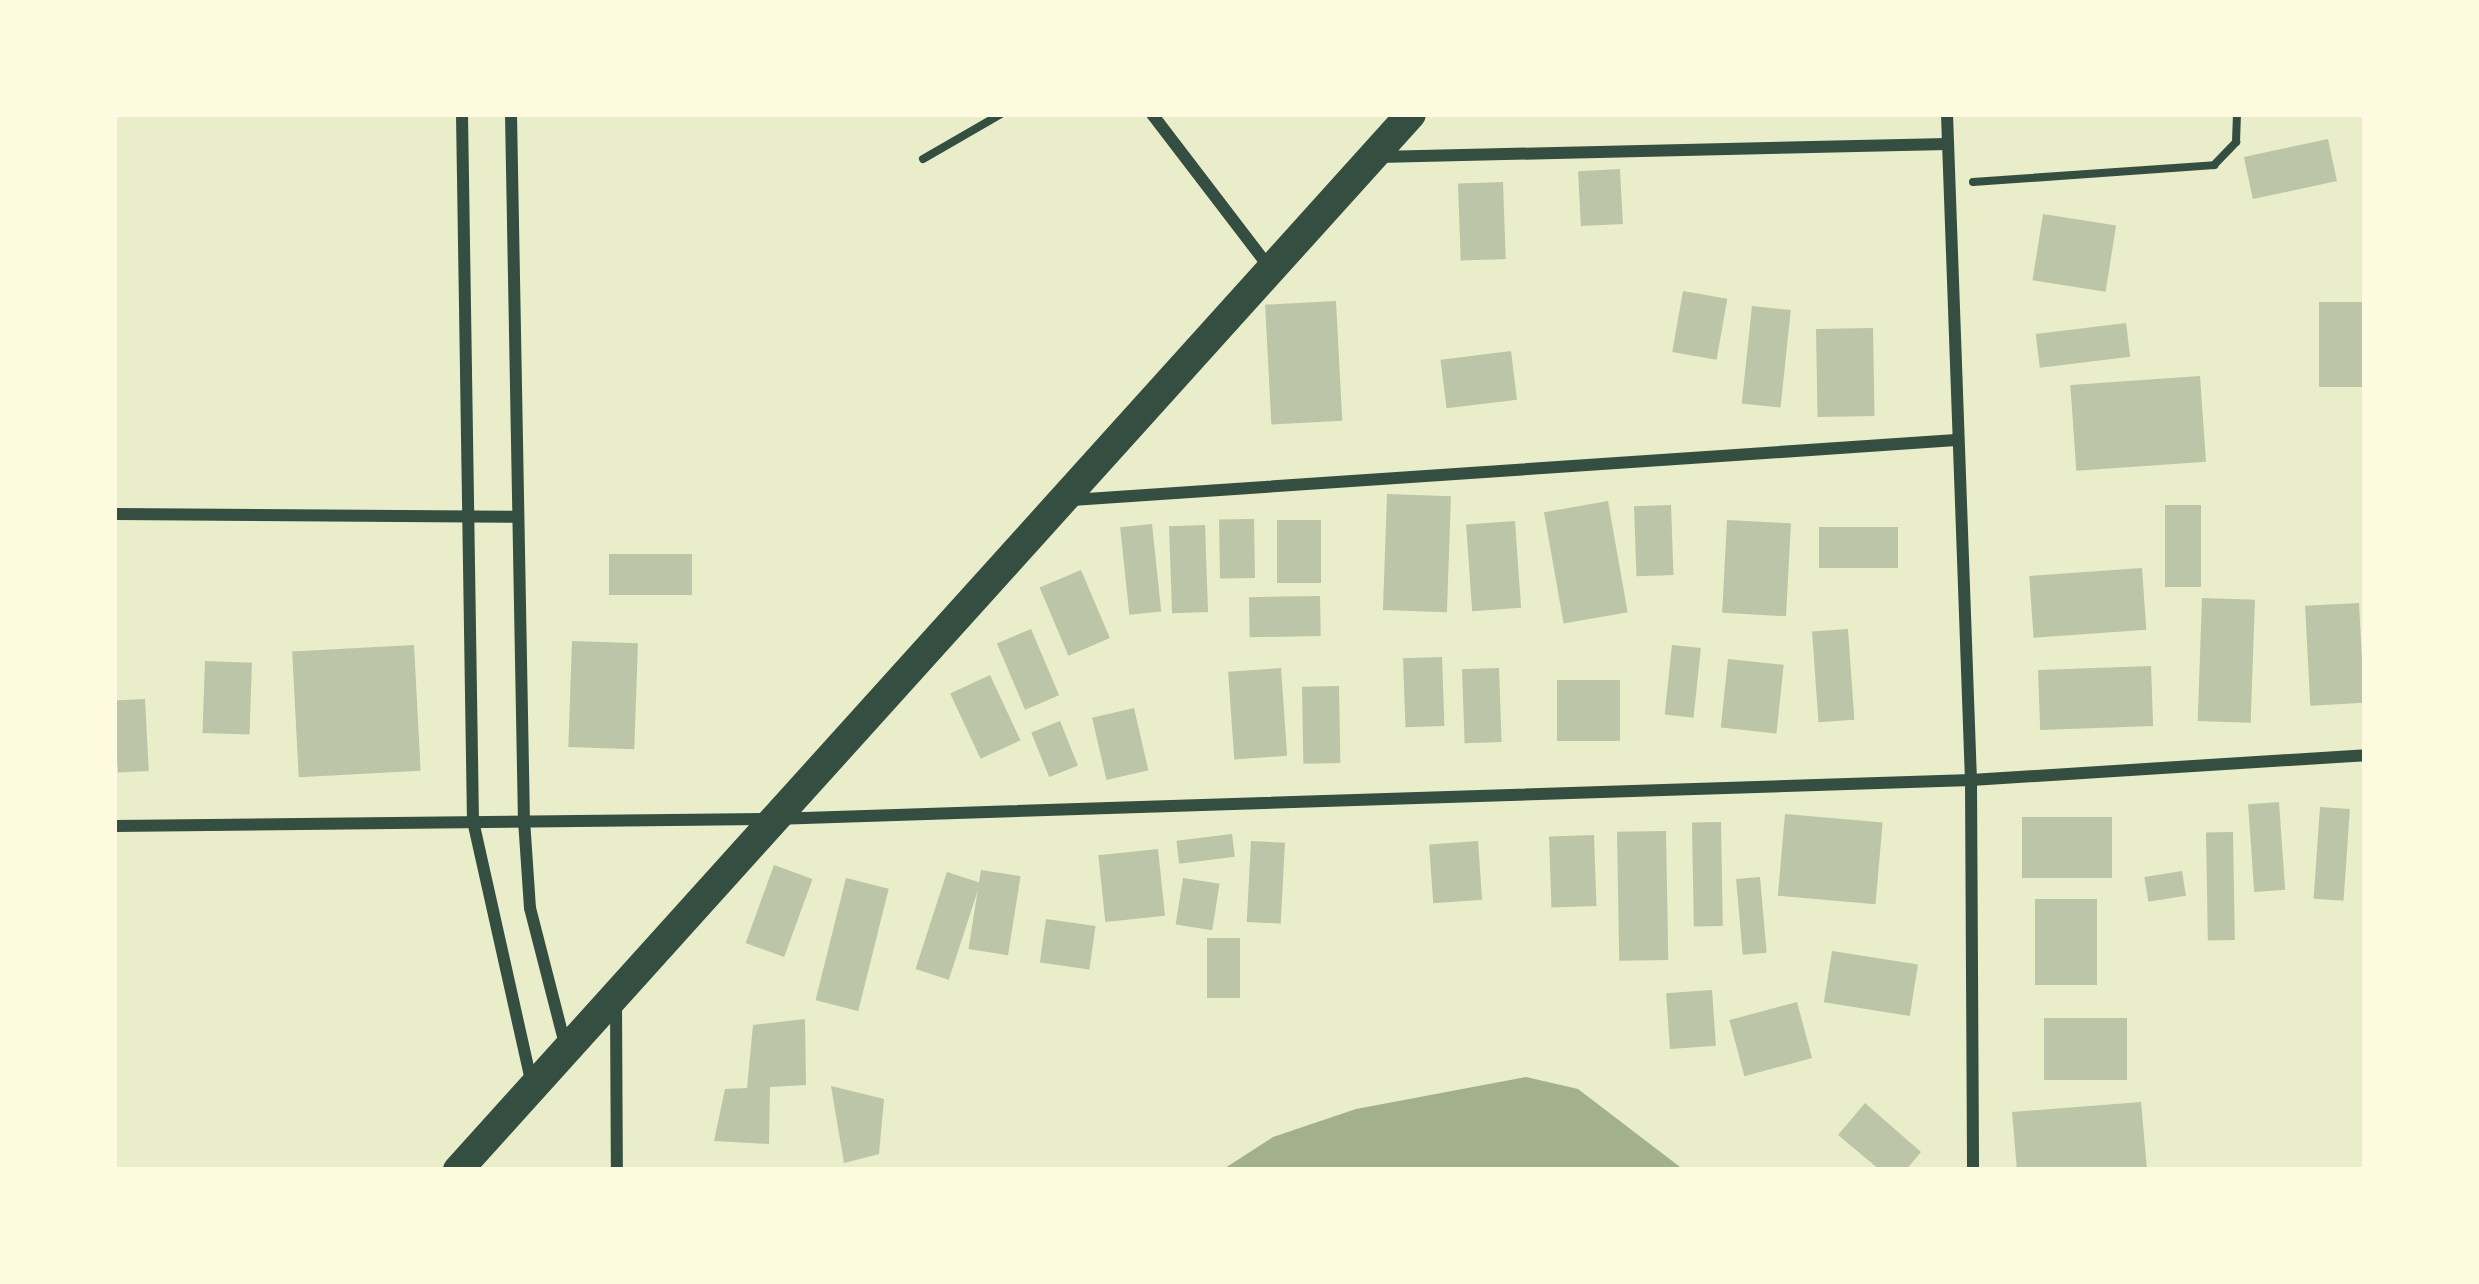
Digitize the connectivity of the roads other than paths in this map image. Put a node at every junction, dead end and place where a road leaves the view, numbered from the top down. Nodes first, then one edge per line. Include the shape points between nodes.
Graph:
1 (462, 114) edge
2 (511, 114) edge
3 (1152, 114) edge
4 (1411, 114) edge
5 (1947, 114) edge
6 (1947, 144) junction
7 (1373, 157) junction
8 (1270, 268) junction
9 (1957, 440) junction
10 (1060, 501) junction
11 (114, 514) edge
12 (517, 517) junction
13 (463, 518) junction
14 (2365, 755) edge
15 (1971, 780) junction
16 (774, 819) junction
17 (524, 820) junction
18 (473, 821) junction
19 (114, 826) edge
20 (616, 994) junction
21 (566, 1049) junction
22 (533, 1087) junction
23 (458, 1170) edge
24 (617, 1170) edge
25 (1973, 1170) edge

1 - 13 street
2 - 12 street
3 - 8 street
4 - 7 main road
5 - 6 street
6 - 7 street
6 - 9 street
7 - 8 main road
8 - 10 main road
9 - 10 street
9 - 15 street
10 - 16 main road
11 - 13 street
12 - 13 street
12 - 17 street
13 - 18 street
14 - 15 street
15 - 16 street
15 - 25 street
16 - 17 street
16 - 20 main road
17 - 18 street
17 - 21 street via 530,908
18 - 19 street
18 - 22 street via 497,955
20 - 21 main road
20 - 24 street
21 - 22 main road
22 - 23 main road

